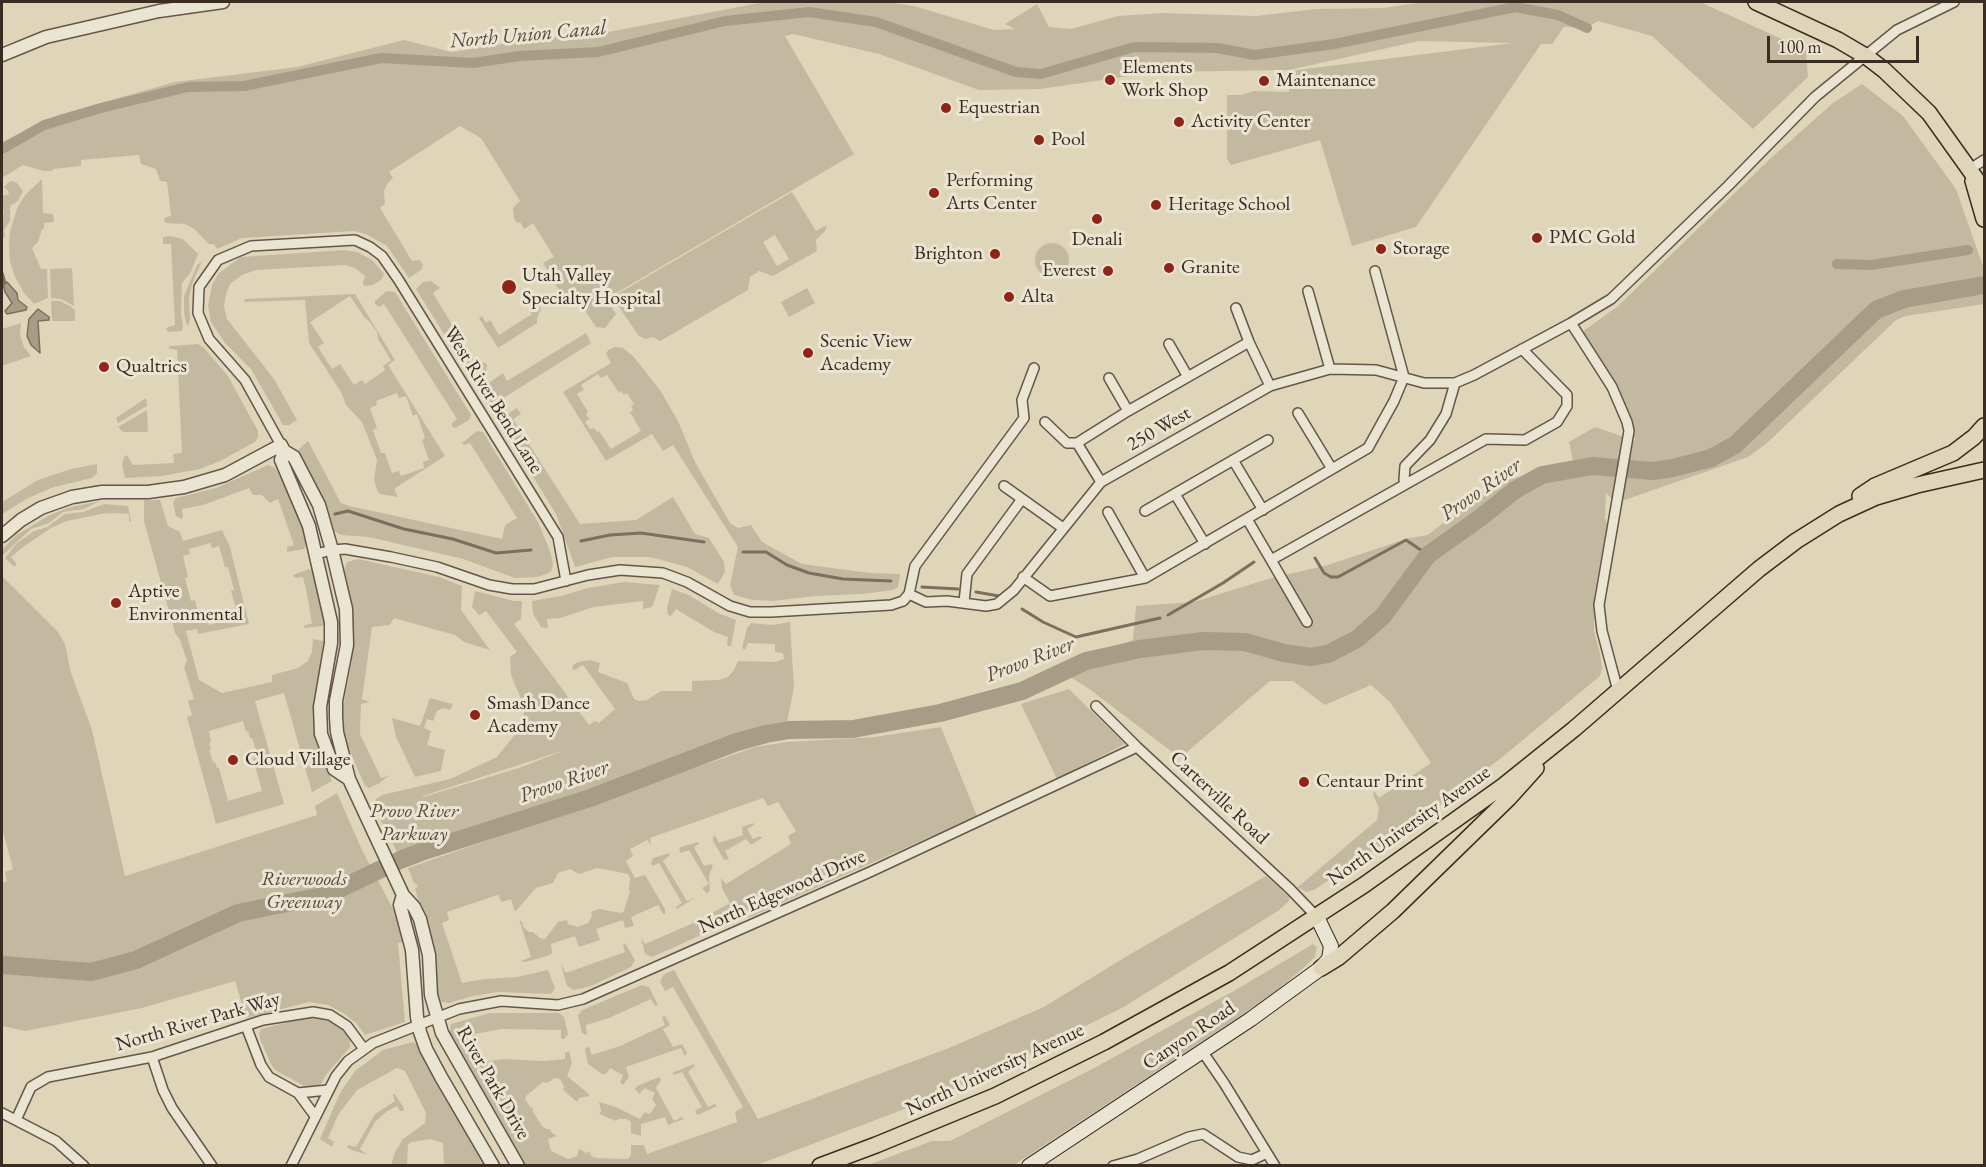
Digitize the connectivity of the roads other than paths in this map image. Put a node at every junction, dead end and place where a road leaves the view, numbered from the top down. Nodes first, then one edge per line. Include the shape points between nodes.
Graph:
1 (223, 2) edge
2 (1756, 2) edge
3 (1954, 2) edge
4 (158, 7) edge
5 (2, 55) edge
6 (1867, 57) junction
7 (1984, 160) edge
8 (1970, 169) junction
9 (1984, 190) edge
10 (1984, 219) edge
11 (1376, 271) dead end
12 (1308, 291) dead end
13 (1236, 308) dead end
14 (1571, 322) junction
15 (1249, 342) junction
16 (1169, 344) dead end
17 (1522, 349) junction
18 (1034, 368) dead end
19 (1330, 369) junction
20 (1188, 377) junction
21 (1404, 377) junction
22 (1109, 378) dead end
23 (1455, 383) junction
24 (1270, 386) junction
25 (1128, 411) junction
26 (1298, 413) dead end
27 (1045, 422) dead end
28 (1984, 426) edge
29 (1268, 440) dead end
30 (1077, 443) junction
31 (282, 448) junction
32 (1233, 460) junction
33 (1332, 470) junction
34 (1984, 470) edge
35 (1101, 482) junction
36 (1406, 483) junction
37 (1004, 486) dead end
38 (1175, 494) junction
39 (1022, 499) junction
40 (1263, 510) junction
41 (1145, 511) dead end
42 (1108, 512) dead end
43 (1839, 514) junction
44 (1247, 519) junction
45 (1063, 528) junction
46 (2, 536) edge
47 (1204, 543) junction
48 (332, 550) junction
49 (316, 554) junction
50 (1271, 560) junction
51 (1023, 577) junction
52 (1145, 578) junction
53 (566, 581) junction
54 (906, 598) junction
55 (964, 603) junction
56 (1307, 622) dead end
57 (1618, 691) junction
58 (1096, 706) dead end
59 (1556, 744) junction
60 (1137, 747) junction
61 (349, 779) junction
62 (403, 895) junction
63 (1317, 917) junction
64 (1321, 968) junction
65 (428, 1022) junction
66 (246, 1026) junction
67 (364, 1049) junction
68 (1202, 1051) junction
69 (152, 1057) junction
70 (328, 1090) junction
71 (298, 1093) junction
72 (2, 1113) edge
73 (315, 1116) junction
74 (16, 1120) junction
75 (1267, 1153) junction
76 (84, 1166) edge
77 (212, 1166) edge
78 (291, 1166) edge
79 (493, 1166) edge
80 (518, 1166) edge
81 (820, 1166) edge
82 (1029, 1166) edge
83 (1113, 1166) edge
84 (1275, 1166) edge

1 - 4 street
2 - 6 highway via 1814,27
3 - 6 street, 250 West via 1897,30
4 - 5 street via 46,37
6 - 8 highway via 1918,100
6 - 14 street, 250 West via 1815,97 1611,299
7 - 8 street
8 - 9 highway
8 - 10 highway
11 - 21 street
12 - 19 street
13 - 15 street
14 - 17 street, 250 West
14 - 57 street via 1612,387 1629,431 1599,605 1604,643
15 - 20 street
15 - 24 street
16 - 20 street
17 - 23 street, 250 West
17 - 36 street via 1567,395 1567,406 1557,422 1525,440 1486,439
18 - 54 street via 1022,400 1024,418 915,566
19 - 21 street, 250 West via 1376,370
19 - 24 street, 250 West
20 - 25 street
21 - 23 street, 250 West via 1424,383
21 - 33 street via 1368,448
22 - 25 street
23 - 36 street via 1446,414 1430,440 1405,466
24 - 35 street, 250 West
25 - 30 street
26 - 33 street
27 - 30 street via 1067,443
28 - 43 highway via 1953,453 1875,486
29 - 32 street
30 - 35 street
31 - 46 street via 225,475 184,487 102,492 64,499 31,514
31 - 48 street via 299,464 319,505
31 - 49 street via 281,460 299,499
31 - 53 street, West River Bend Lane via 245,380 209,339 198,313 199,287 218,260 251,246 355,240 382,256 398,279 558,537
32 - 38 street
32 - 40 street
33 - 40 street
34 - 43 highway, North University Avenue via 1896,490
35 - 45 street, 250 West
36 - 50 street
37 - 39 street
38 - 41 street
38 - 47 street
39 - 45 street
39 - 55 street via 967,574
40 - 44 street
42 - 52 street
43 - 57 highway, North University Avenue via 1776,555
44 - 47 street
44 - 50 street
45 - 51 street, 250 West
47 - 52 street
48 - 49 street
48 - 53 street via 391,557 512,589 534,589
48 - 61 street via 346,609 346,653 336,717
49 - 61 street via 332,632 320,707 321,734 334,769
50 - 56 street
51 - 52 street via 1050,596
51 - 55 street, 250 West via 996,604
53 - 54 street via 620,570 663,573 750,612 891,605
54 - 55 street, 250 West
57 - 59 highway, North University Avenue
58 - 60 street, Carterville Road
59 - 63 highway, North University Avenue via 1443,830
59 - 64 highway via 1523,784 1417,888 1339,957
60 - 63 street, Carterville Road
60 - 65 street, North Edgewood Drive via 862,876 584,999 558,1005 501,1001 459,1009
61 - 62 street
62 - 65 street via 400,905
62 - 65 street via 414,907 429,955
63 - 64 main road via 1331,946 1329,958
63 - 81 highway, North University Avenue via 1196,992 1053,1068 931,1123
64 - 68 main road, Canyon Road
65 - 67 street, North Edgewood Drive
65 - 79 street, River Park Drive via 426,1049
65 - 80 street, River Park Drive via 442,1033
66 - 67 street, North River Park Way via 313,1012 347,1026
66 - 69 street, North River Park Way
66 - 71 street via 268,1077
67 - 70 street, North Edgewood Drive via 341,1068
68 - 75 street
68 - 82 main road, Canyon Road
69 - 74 street, North River Park Way via 48,1077 31,1087
69 - 77 street via 172,1108
70 - 71 street
70 - 73 street, North Edgewood Drive
71 - 73 street
72 - 74 street
73 - 78 street, North Edgewood Drive
74 - 76 street via 57,1141
75 - 83 street via 1252,1160 1238,1157 1203,1134
75 - 84 street

